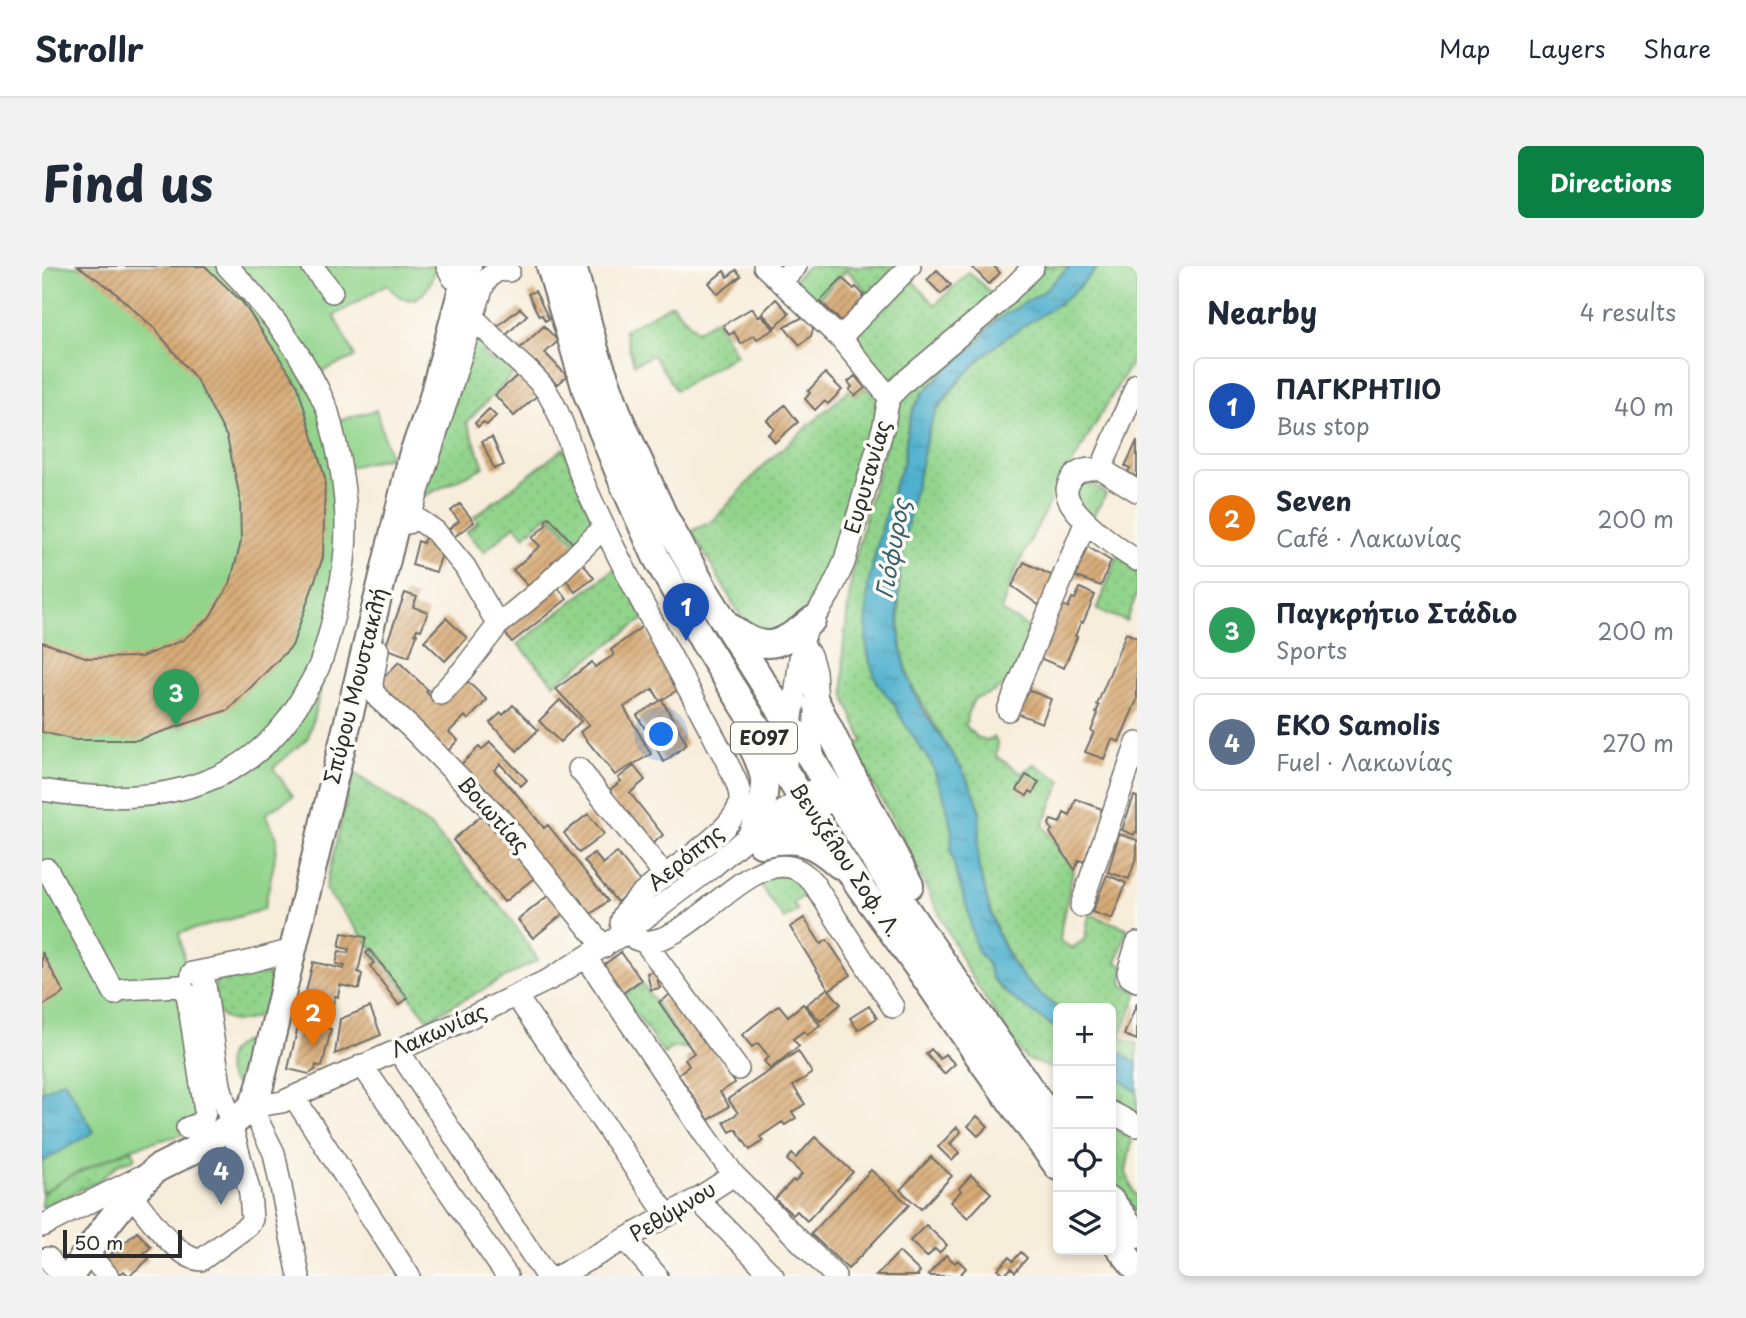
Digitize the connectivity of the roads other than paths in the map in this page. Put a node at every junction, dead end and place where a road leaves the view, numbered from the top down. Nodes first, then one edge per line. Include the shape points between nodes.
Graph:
1 (227, 266) edge
2 (312, 266) edge
3 (542, 266) edge
4 (550, 266) edge
5 (573, 266) edge
6 (764, 266) edge
7 (796, 266) edge
8 (910, 266) edge
9 (1033, 267) edge
10 (456, 269) edge
11 (509, 271) dead end
12 (579, 279) edge
13 (780, 282) junction
14 (332, 292) dead end
15 (473, 317) junction
16 (565, 320) junction
17 (840, 338) junction
18 (1137, 384) edge
19 (889, 397) junction
20 (412, 456) junction
21 (1101, 469) junction
22 (1137, 491) edge
23 (410, 514) junction
24 (1086, 521) junction
25 (604, 527) junction
26 (1137, 560) edge
27 (725, 622) junction
28 (498, 625) junction
29 (807, 632) junction
30 (703, 641) junction
31 (373, 691) joint
32 (441, 694) dead end
33 (817, 704) junction
34 (1008, 710) dead end
35 (791, 725) junction
36 (1137, 743) edge
37 (579, 769) dead end
38 (785, 770) junction
39 (824, 780) junction
40 (42, 790) edge
41 (806, 806) junction
42 (756, 839) junction
43 (47, 869) dead end
44 (665, 876) junction
45 (860, 887) junction
46 (1081, 906) dead end
47 (634, 937) junction
48 (1137, 943) edge
49 (292, 950) junction
50 (595, 952) junction
51 (946, 966) junction
52 (1133, 978) edge
53 (516, 996) junction
54 (893, 1007) dead end
55 (398, 1050) junction
56 (362, 1065) junction
57 (738, 1069) dead end
58 (294, 1097) junction
59 (251, 1107) junction
60 (1053, 1115) edge
61 (1116, 1115) edge
62 (231, 1125) junction
63 (1137, 1126) edge
64 (191, 1134) junction
65 (1053, 1160) edge
66 (156, 1169) junction
67 (734, 1175) junction
68 (131, 1194) junction
69 (697, 1199) junction
70 (1116, 1208) edge
71 (667, 1216) junction
72 (42, 1226) edge
73 (1137, 1235) edge
74 (625, 1240) junction
75 (1116, 1243) edge
76 (87, 1253) junction
77 (48, 1258) dead end
78 (1137, 1269) edge
79 (61, 1276) edge
80 (70, 1276) edge
81 (108, 1276) edge
82 (299, 1276) edge
83 (409, 1276) edge
84 (507, 1276) edge
85 (546, 1276) edge
86 (559, 1276) edge
87 (657, 1276) edge
88 (773, 1276) edge
89 (835, 1276) edge

1 - 40 street via 276,321 312,377 328,411 343,475 346,540 341,582 319,665 273,738 216,778 151,796 114,798
2 - 14 street
3 - 16 main road
4 - 16 main road, Βενιζέλου Σοφ. Λ. / ΕΟ97
5 - 12 main road, Βενιζέλου Σοφ. Λ. / ΕΟ97
6 - 13 street, Ευρυτανίας
7 - 13 street
8 - 17 street
9 - 19 street
10 - 20 main road, Σπύρου Μουστακλή
10 - 20 main road, Σπύρου Μουστακλή via 432,404
11 - 15 street, Σπύρου Μουστακλή via 498,270 489,277
12 - 27 main road, Βενιζέλου Σοφ. Λ. / ΕΟ97 via 620,419 664,516
13 - 17 street, Ευρυτανίας
15 - 23 street, Σπύρου Μουστακλή
15 - 25 street, Αερόπης via 547,391
16 - 30 main road, Βενιζέλου Σοφ. Λ. / ΕΟ97 via 587,394 623,483 656,557
17 - 19 street, Ευρυτανίας
18 - 21 street
19 - 29 street, Ευρυτανίας via 844,563
20 - 49 main road, Σπύρου Μουστακλή
21 - 22 street
21 - 24 street via 1082,470 1067,488 1072,505
23 - 28 street via 435,531 465,567
23 - 31 street, Σπύρου Μουστακλή via 372,675
24 - 26 street
24 - 34 street
25 - 28 street
25 - 44 street, Αερόπης via 712,731 740,795 730,822
27 - 29 main road via 755,643
27 - 35 main road, Βενιζέλου Σοφ. Λ. / ΕΟ97
28 - 32 street
29 - 33 street
29 - 35 street
30 - 38 main road, Βενιζέλου Σοφ. Λ. / ΕΟ97
30 - 42 main road via 710,671 763,772
31 - 50 street, Βοιωτίας via 500,819
33 - 39 street via 812,746
33 - 51 main road via 918,898
35 - 38 street
35 - 39 main road, Βενιζέλου Σοφ. Λ. / ΕΟ97
36 - 46 street
37 - 44 street
38 - 41 main road, Βενιζέλου Σοφ. Λ. / ΕΟ97
39 - 41 street, Λακωνίας
39 - 51 main road, Βενιζέλου Σοφ. Λ. / ΕΟ97
41 - 42 street, Λακωνίας
41 - 45 main road, Βενιζέλου Σοφ. Λ. / ΕΟ97
42 - 45 main road via 814,846
42 - 47 street, Λακωνίας via 710,868
43 - 64 street via 114,993 180,986 187,994 205,1111
44 - 47 street, Αερόπης via 628,907 621,923
45 - 65 main road, Βενιζέλου Σοφ. Λ. / ΕΟ97
47 - 50 street, Λακωνίας
47 - 54 street via 657,939 753,874 794,868 814,884
47 - 57 street
48 - 52 street via 1129,969
49 - 59 main road, Σπύρου Μουστακλή via 267,1062
49 - 62 street via 195,973
50 - 53 street, Λακωνίας
50 - 67 street, Βοιωτίας via 699,1127
51 - 60 main road, Βενιζέλου Σοφ. Λ. / ΕΟ97
53 - 55 street, Λακωνίας
53 - 71 street
55 - 56 street, Λακωνίας
55 - 85 street
56 - 58 street, Λακωνίας
56 - 84 street
58 - 59 street, Λακωνίας
58 - 83 street
59 - 62 main road
59 - 82 street via 274,1153
61 - 63 street
62 - 64 main road
62 - 68 street via 250,1193 252,1219 201,1260 174,1245
64 - 66 main road
66 - 68 main road
66 - 72 street
67 - 69 street, Ρεθύμνου
67 - 89 street, Ρεθύμνου
68 - 76 main road
69 - 71 street, Ρεθύμνου
69 - 88 street
70 - 73 main road
71 - 74 street, Ρεθύμνου
74 - 86 street, Ρεθύμνου
74 - 87 street
75 - 78 main road
76 - 80 main road
76 - 81 street
77 - 79 street

